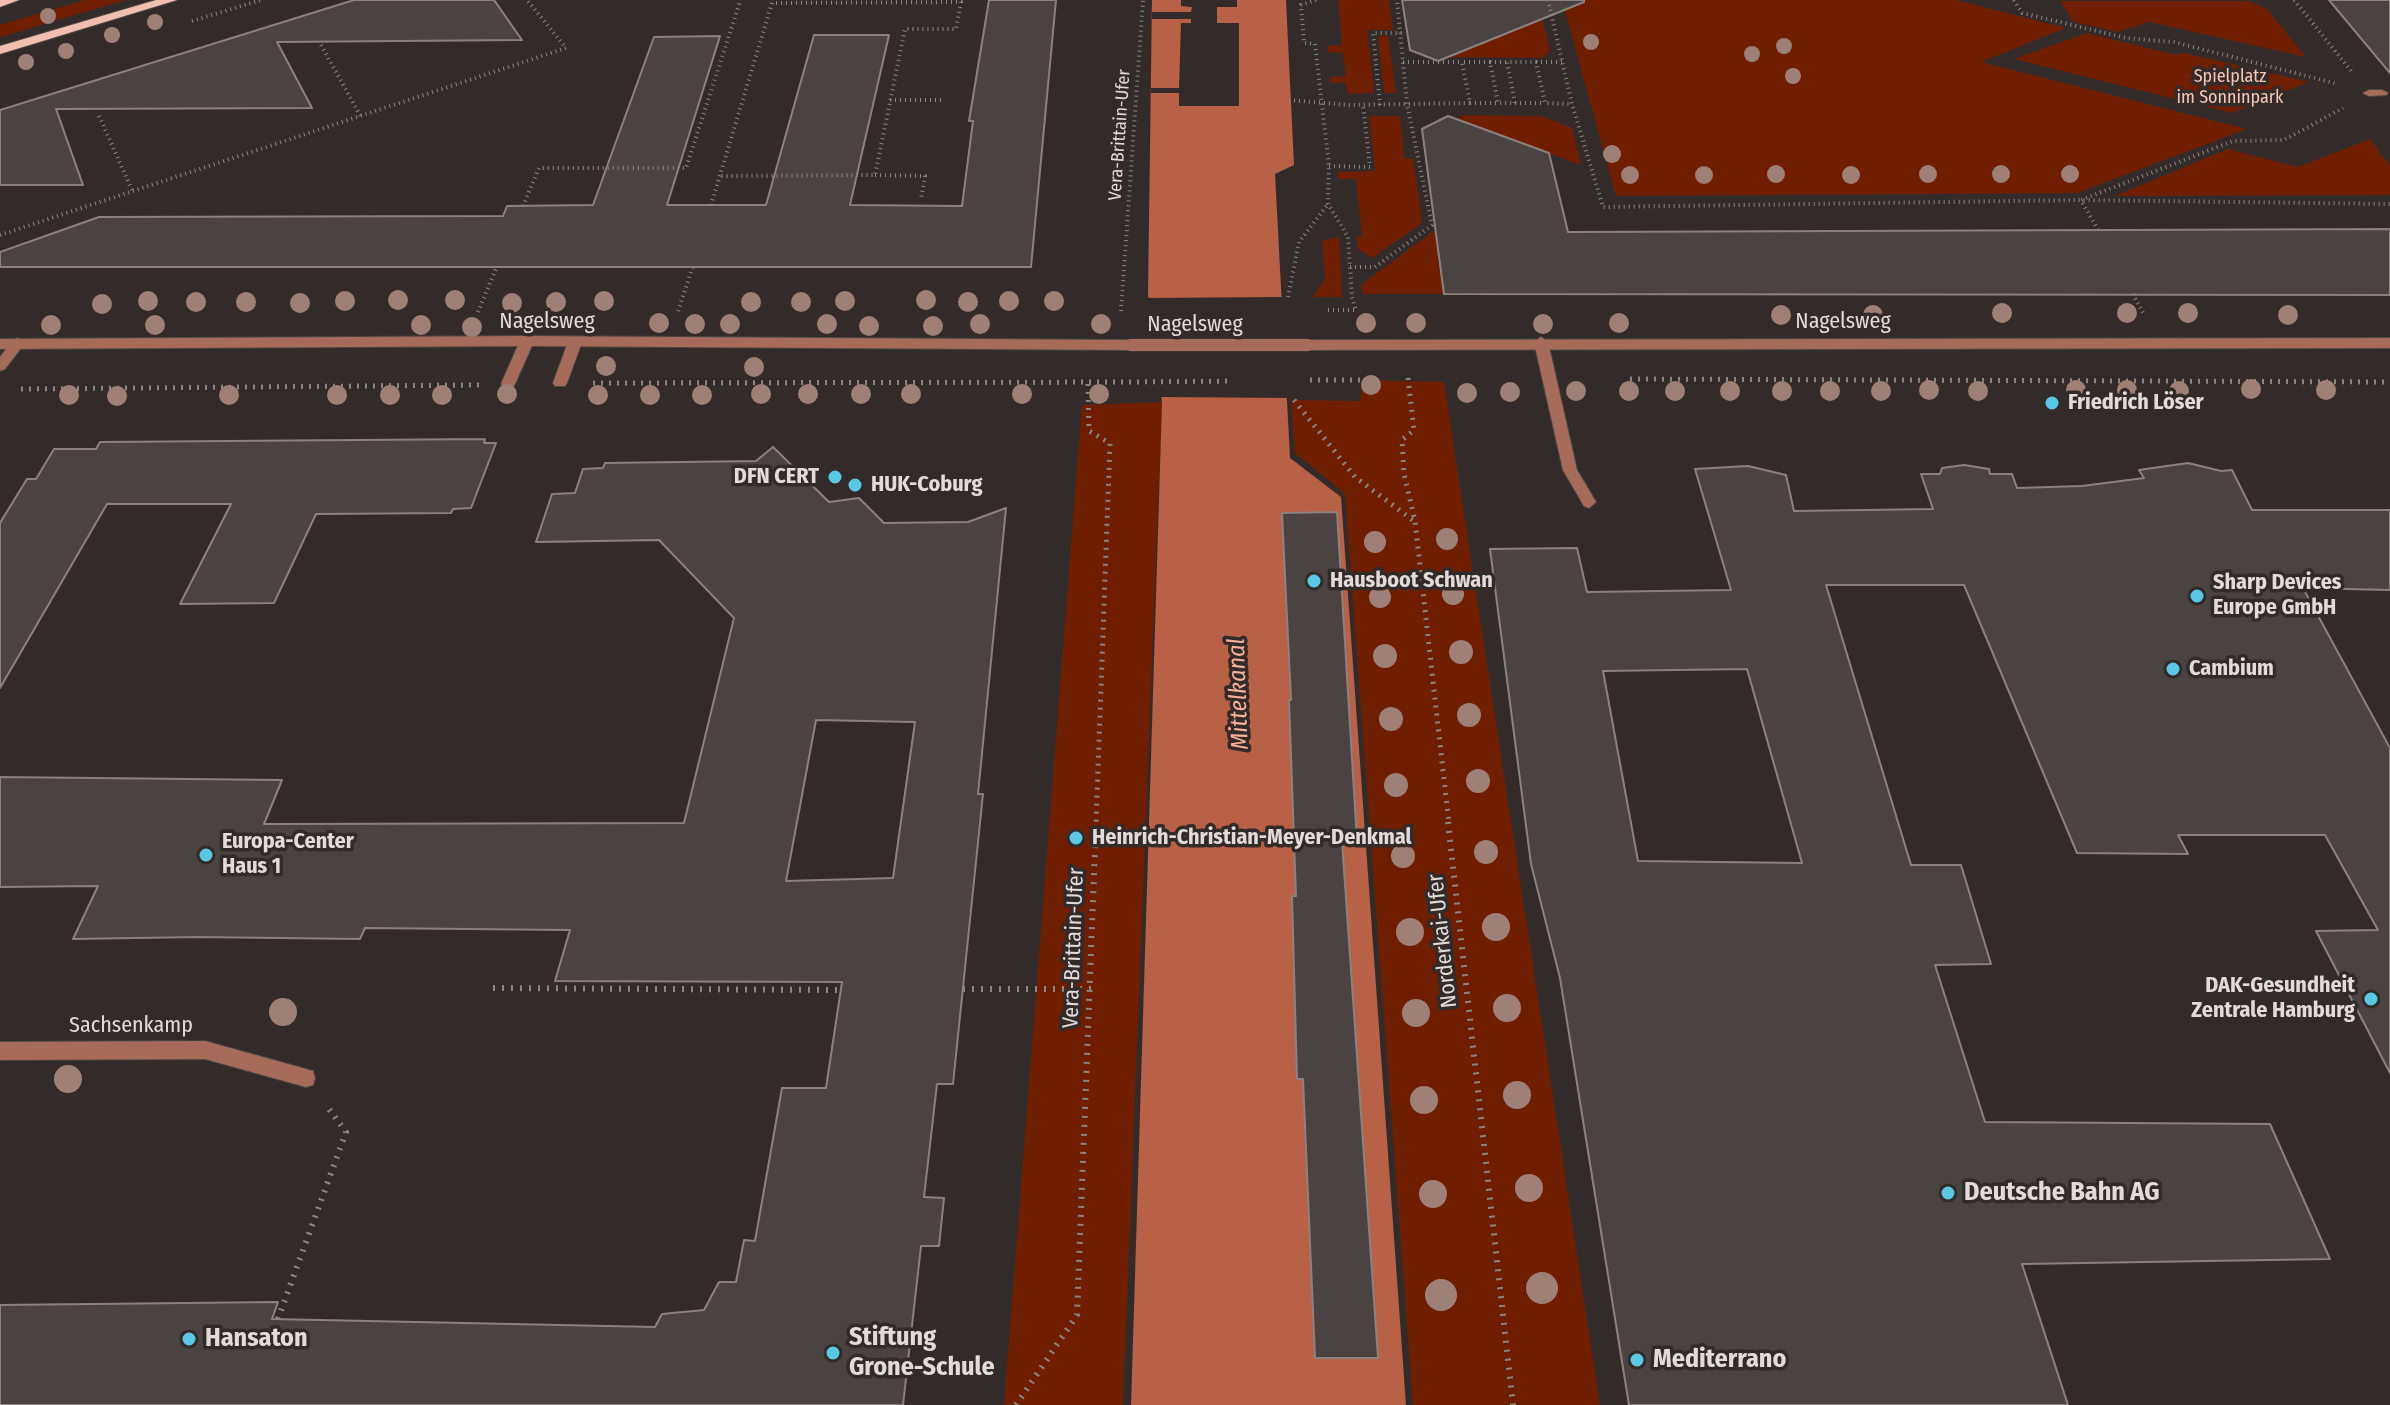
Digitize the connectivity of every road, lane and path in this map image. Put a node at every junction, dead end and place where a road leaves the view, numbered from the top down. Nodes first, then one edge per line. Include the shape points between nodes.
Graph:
1 (12, 0) edge
2 (170, 0) edge
3 (527, 0) edge
4 (1143, 0) edge
5 (1316, 0) edge
6 (1397, 0) edge
7 (1548, 0) edge
8 (2014, 0) edge
9 (2294, 0) edge
10 (740, 2) edge
11 (0, 3) edge
12 (1301, 3) edge
13 (1402, 33) junction
14 (321, 45) dead end
15 (0, 50) edge
16 (1403, 62) junction
17 (1462, 62) junction
18 (1490, 62) junction
19 (1507, 62) junction
20 (1536, 62) junction
21 (1562, 62) junction
22 (2376, 93) junction
23 (890, 100) junction
24 (942, 100) dead end
25 (1289, 100) dead end
26 (1320, 100) junction
27 (1470, 103) junction
28 (1498, 103) junction
29 (1515, 103) junction
30 (1545, 103) junction
31 (1407, 104) junction
32 (1572, 104) junction
33 (1363, 105) junction
34 (1380, 105) junction
35 (99, 116) dead end
36 (361, 117) junction
37 (1329, 166) junction
38 (875, 175) junction
39 (720, 176) junction
40 (132, 190) junction
41 (921, 199) dead end
42 (2081, 200) junction
43 (1328, 204) junction
44 (2390, 204) edge
45 (711, 205) dead end
46 (523, 206) dead end
47 (2098, 230) dead end
48 (0, 235) edge
49 (497, 266) dead end
50 (693, 266) dead end
51 (1350, 267) junction
52 (1288, 297) dead end
53 (1356, 310) dead end
54 (1121, 311) dead end
55 (678, 312) dead end
56 (478, 313) dead end
57 (527, 341) junction
58 (575, 342) junction
59 (1541, 342) junction
60 (18, 343) junction
61 (2390, 343) edge
62 (0, 344) edge
63 (0, 366) edge
64 (1408, 378) junction
65 (1424, 378) dead end
66 (1379, 379) dead end
67 (1393, 379) dead end
68 (1628, 379) dead end
69 (1309, 380) dead end
70 (1234, 381) dead end
71 (1129, 382) dead end
72 (2390, 382) edge
73 (560, 383) dead end
74 (508, 384) dead end
75 (1088, 384) dead end
76 (1294, 400) dead end
77 (1589, 502) dead end
78 (1415, 521) junction
79 (493, 988) dead end
80 (963, 989) dead end
81 (1091, 989) junction
82 (841, 990) dead end
83 (0, 1051) edge
84 (306, 1078) joint
85 (278, 1319) dead end
86 (1016, 1405) edge
87 (1513, 1405) edge

1 - 11 main road
2 - 15 main road
3 - 36 path via 566,48
4 - 54 path, Vera-Brittain-Ufer
5 - 12 path
6 - 13 path
7 - 21 path
8 - 22 path via 2022,13 2126,38 2174,42
9 - 22 path
10 - 46 path via 686,168 539,168
12 - 26 path via 1304,43 1315,44
13 - 16 path
13 - 34 path via 1373,33
14 - 36 path
16 - 17 path
16 - 31 path
17 - 18 path
17 - 27 path
18 - 19 path
18 - 28 path
19 - 20 path
19 - 29 path
20 - 21 path
20 - 30 path
21 - 32 path
22 - 42 path via 2284,140 2233,141
23 - 24 path
23 - 38 path
23 - 39 path via 905,29 956,29 961,2 772,3
25 - 26 path
26 - 33 path
26 - 37 path
27 - 28 path
27 - 31 path
28 - 29 path
29 - 30 path
30 - 32 path
31 - 34 path
31 - 51 path via 1432,225 1375,267
32 - 42 path via 1603,207
33 - 34 path
33 - 37 path via 1370,167
35 - 40 path
36 - 40 path
37 - 43 path
38 - 39 path
38 - 41 path via 925,176
39 - 45 path
40 - 48 path
42 - 44 path
42 - 47 path
43 - 51 path via 1348,237
43 - 52 path via 1299,242
49 - 56 path
50 - 55 path
51 - 53 path
57 - 58 street, Nagelsweg
57 - 60 street, Nagelsweg
57 - 74 street
58 - 59 street, Nagelsweg, bridge
58 - 73 street
59 - 61 street, Nagelsweg
59 - 77 street via 1570,470
60 - 62 street, Nagelsweg
60 - 63 street
64 - 65 path
64 - 67 path
64 - 78 path, Norderkai-Ufer via 1414,430 1402,440
66 - 69 path
68 - 72 path
70 - 71 path, bridge
75 - 81 path, Vera-Brittain-Ufer via 1089,431 1110,443
76 - 78 path via 1355,477
78 - 87 path, Norderkai-Ufer
79 - 82 path
80 - 81 path
81 - 86 path, Vera-Brittain-Ufer via 1077,1315
83 - 84 street, Sachsenkamp via 205,1050
84 - 85 path via 346,1132

